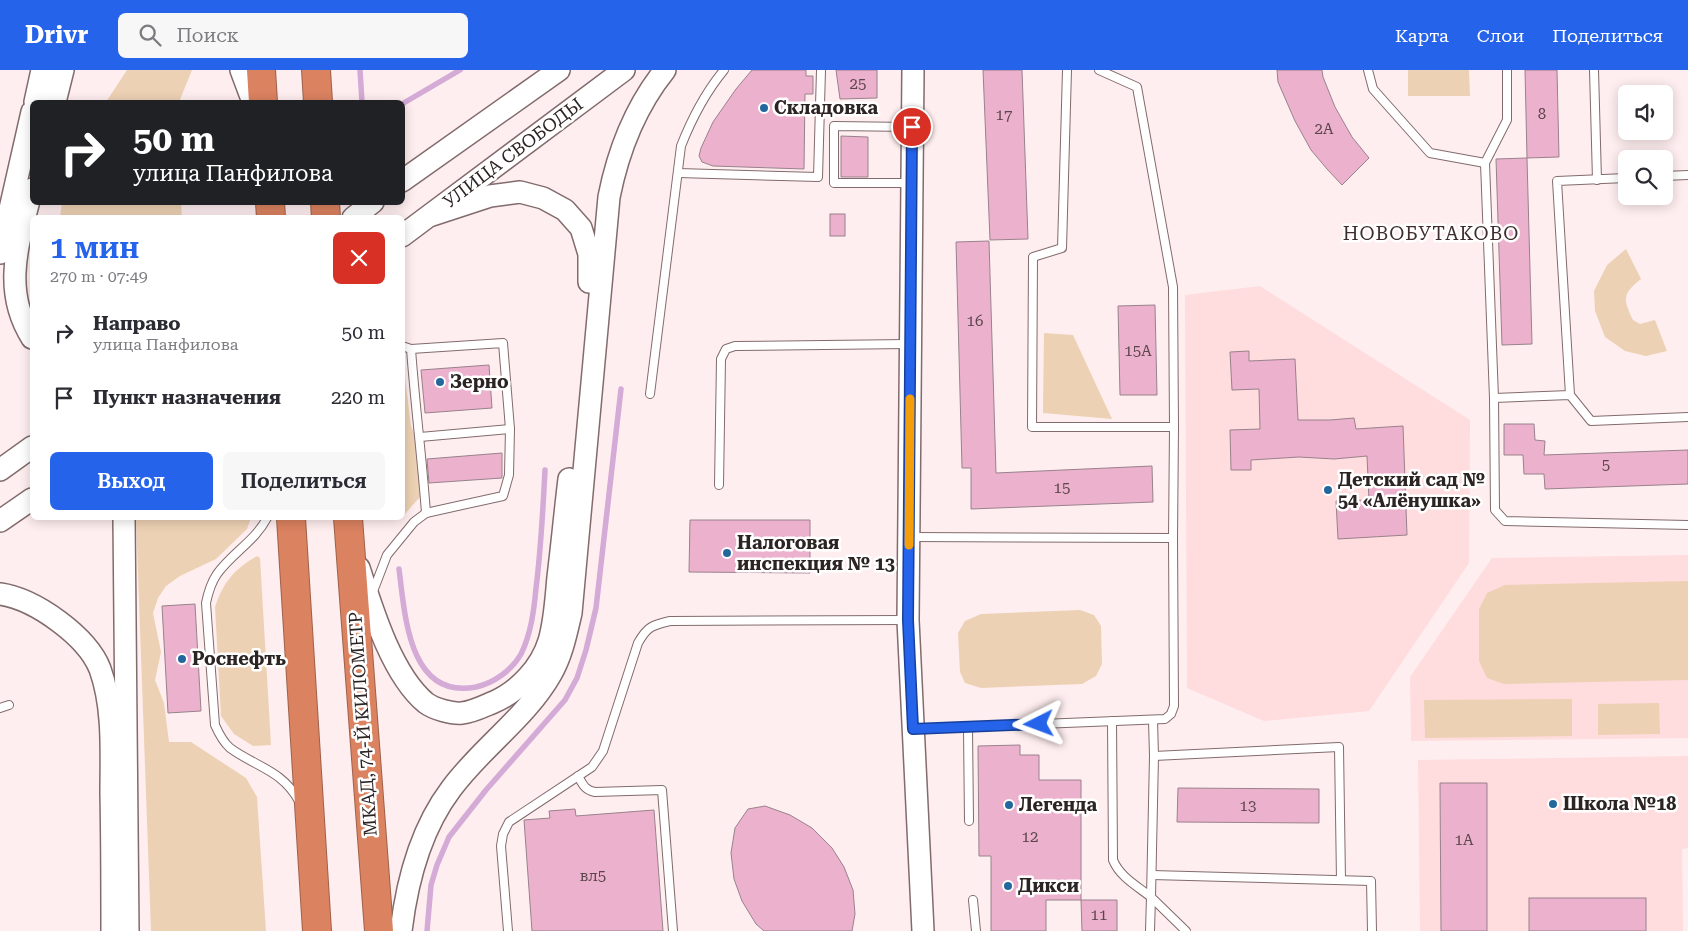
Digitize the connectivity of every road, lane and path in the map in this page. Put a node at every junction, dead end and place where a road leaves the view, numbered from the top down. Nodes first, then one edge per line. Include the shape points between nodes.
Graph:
1 (42, 70) edge
2 (63, 70) edge
3 (241, 70) edge
4 (261, 70) edge
5 (316, 70) edge
6 (559, 70) edge
7 (624, 70) edge
8 (666, 70) edge
9 (724, 70) edge
10 (821, 70) edge
11 (913, 70) edge
12 (1067, 70) edge
13 (1099, 70) edge
14 (1368, 70) edge
15 (1507, 70) edge
16 (1594, 70) edge
17 (35, 100) edge
18 (56, 100) edge
19 (252, 100) edge
20 (263, 100) edge
21 (318, 100) edge
22 (30, 121) edge
23 (912, 127) junction
24 (1485, 162) junction
25 (678, 173) junction
26 (1688, 175) edge
27 (1673, 176) edge
28 (405, 179) edge
29 (1618, 179) edge
30 (1597, 180) junction
31 (911, 184) junction
32 (30, 198) edge
33 (369, 205) edge
34 (356, 215) edge
35 (432, 215) junction
36 (405, 234) edge
37 (0, 253) edge
38 (30, 334) edge
39 (910, 344) junction
40 (405, 347) edge
41 (411, 349) junction
42 (650, 394) dead end
43 (1570, 395) junction
44 (1494, 398) junction
45 (1688, 417) edge
46 (510, 428) junction
47 (1174, 428) junction
48 (420, 437) junction
49 (30, 448) edge
50 (0, 470) edge
51 (718, 485) dead end
52 (30, 500) edge
53 (426, 513) junction
54 (124, 520) edge
55 (266, 520) edge
56 (291, 520) edge
57 (0, 521) edge
58 (1688, 525) edge
59 (348, 526) edge
60 (909, 537) junction
61 (1173, 538) junction
62 (0, 594) edge
63 (368, 611) junction
64 (908, 620) junction
65 (365, 629) dead end
66 (358, 664) junction
67 (9, 705) dead end
68 (0, 708) edge
69 (1153, 720) junction
70 (1112, 721) junction
71 (968, 728) junction
72 (913, 729) junction
73 (1154, 756) junction
74 (578, 776) junction
75 (970, 821) dead end
76 (310, 822) junction
77 (313, 865) junction
78 (1152, 875) junction
79 (1341, 880) junction
80 (1151, 897) junction
81 (973, 900) dead end
82 (112, 931) edge
83 (128, 931) edge
84 (308, 931) edge
85 (318, 931) edge
86 (379, 931) edge
87 (401, 931) edge
88 (508, 931) edge
89 (673, 931) edge
90 (923, 931) edge
91 (976, 931) edge
92 (1150, 931) edge
93 (1186, 931) edge
94 (1372, 931) edge

1 - 17 main road
2 - 18 main road
3 - 19 main road
4 - 20 highway
5 - 21 highway
6 - 28 main road
7 - 35 main road, УЛИЦА СВОБОДЫ
8 - 87 main road via 655,82 632,124 614,173 609,198 571,613 563,647 551,674 533,700 476,759 432,817 418,851
9 - 25 lane via 691,120 681,146
10 - 25 lane via 818,178
11 - 23 main road
12 - 47 lane via 1062,248 1033,256 1032,427
13 - 47 lane via 1137,87 1173,287
14 - 24 lane via 1373,89 1430,153
15 - 24 lane via 1507,120
16 - 30 lane
22 - 37 main road
23 - 31 main road
23 - 31 lane via 834,126 834,183
24 - 44 lane
25 - 42 lane
26 - 27 lane
29 - 30 lane
30 - 43 lane via 1558,182
31 - 39 main road
32 - 38 main road via 17,255 15,290 20,317
33 - 34 main road
35 - 36 main road, УЛИЦА СВОБОДЫ
35 - 63 main road via 490,196 520,192 543,198 565,210 581,228 589,254 590,289 555,610 549,642 537,666 520,685 501,699 462,713 427,704 415,692
39 - 51 lane via 735,346 726,349 721,359
39 - 60 main road
40 - 41 lane
41 - 46 lane via 503,342
41 - 48 lane
43 - 44 lane
43 - 45 lane via 1591,421
44 - 58 lane via 1495,510 1505,521
46 - 48 lane
46 - 53 lane via 509,475 503,496
47 - 61 lane
48 - 53 lane
49 - 50 main road
52 - 57 main road
53 - 63 lane via 414,522 388,555 377,578
54 - 83 main road
55 - 76 lane via 258,533 217,574 206,603 215,725 229,747 277,774 294,792
56 - 76 highway
59 - 63 main road
59 - 66 highway, МКАД, 74-Й КИЛОМЕТР
60 - 61 lane
60 - 64 main road
61 - 69 lane via 1174,706 1165,719
62 - 82 main road via 38,607 64,624 86,646 99,668 108,702 111,754
64 - 72 main road
64 - 74 lane via 670,621 654,624 644,631 638,643 603,751 592,767
65 - 66 lane
66 - 86 highway, МКАД, 74-Й КИЛОМЕТР
67 - 68 lane
69 - 70 lane
69 - 73 lane
70 - 71 lane
70 - 80 lane via 1113,860 1124,877
71 - 72 lane
71 - 75 lane
72 - 90 main road
73 - 78 lane
73 - 79 lane via 1339,747
74 - 88 lane via 509,822 501,846
74 - 89 lane via 584,787 595,792 662,790
76 - 77 highway
77 - 84 main road
77 - 85 highway
78 - 79 lane
78 - 80 lane
79 - 94 lane via 1371,881
80 - 92 lane
80 - 93 lane
81 - 91 lane

